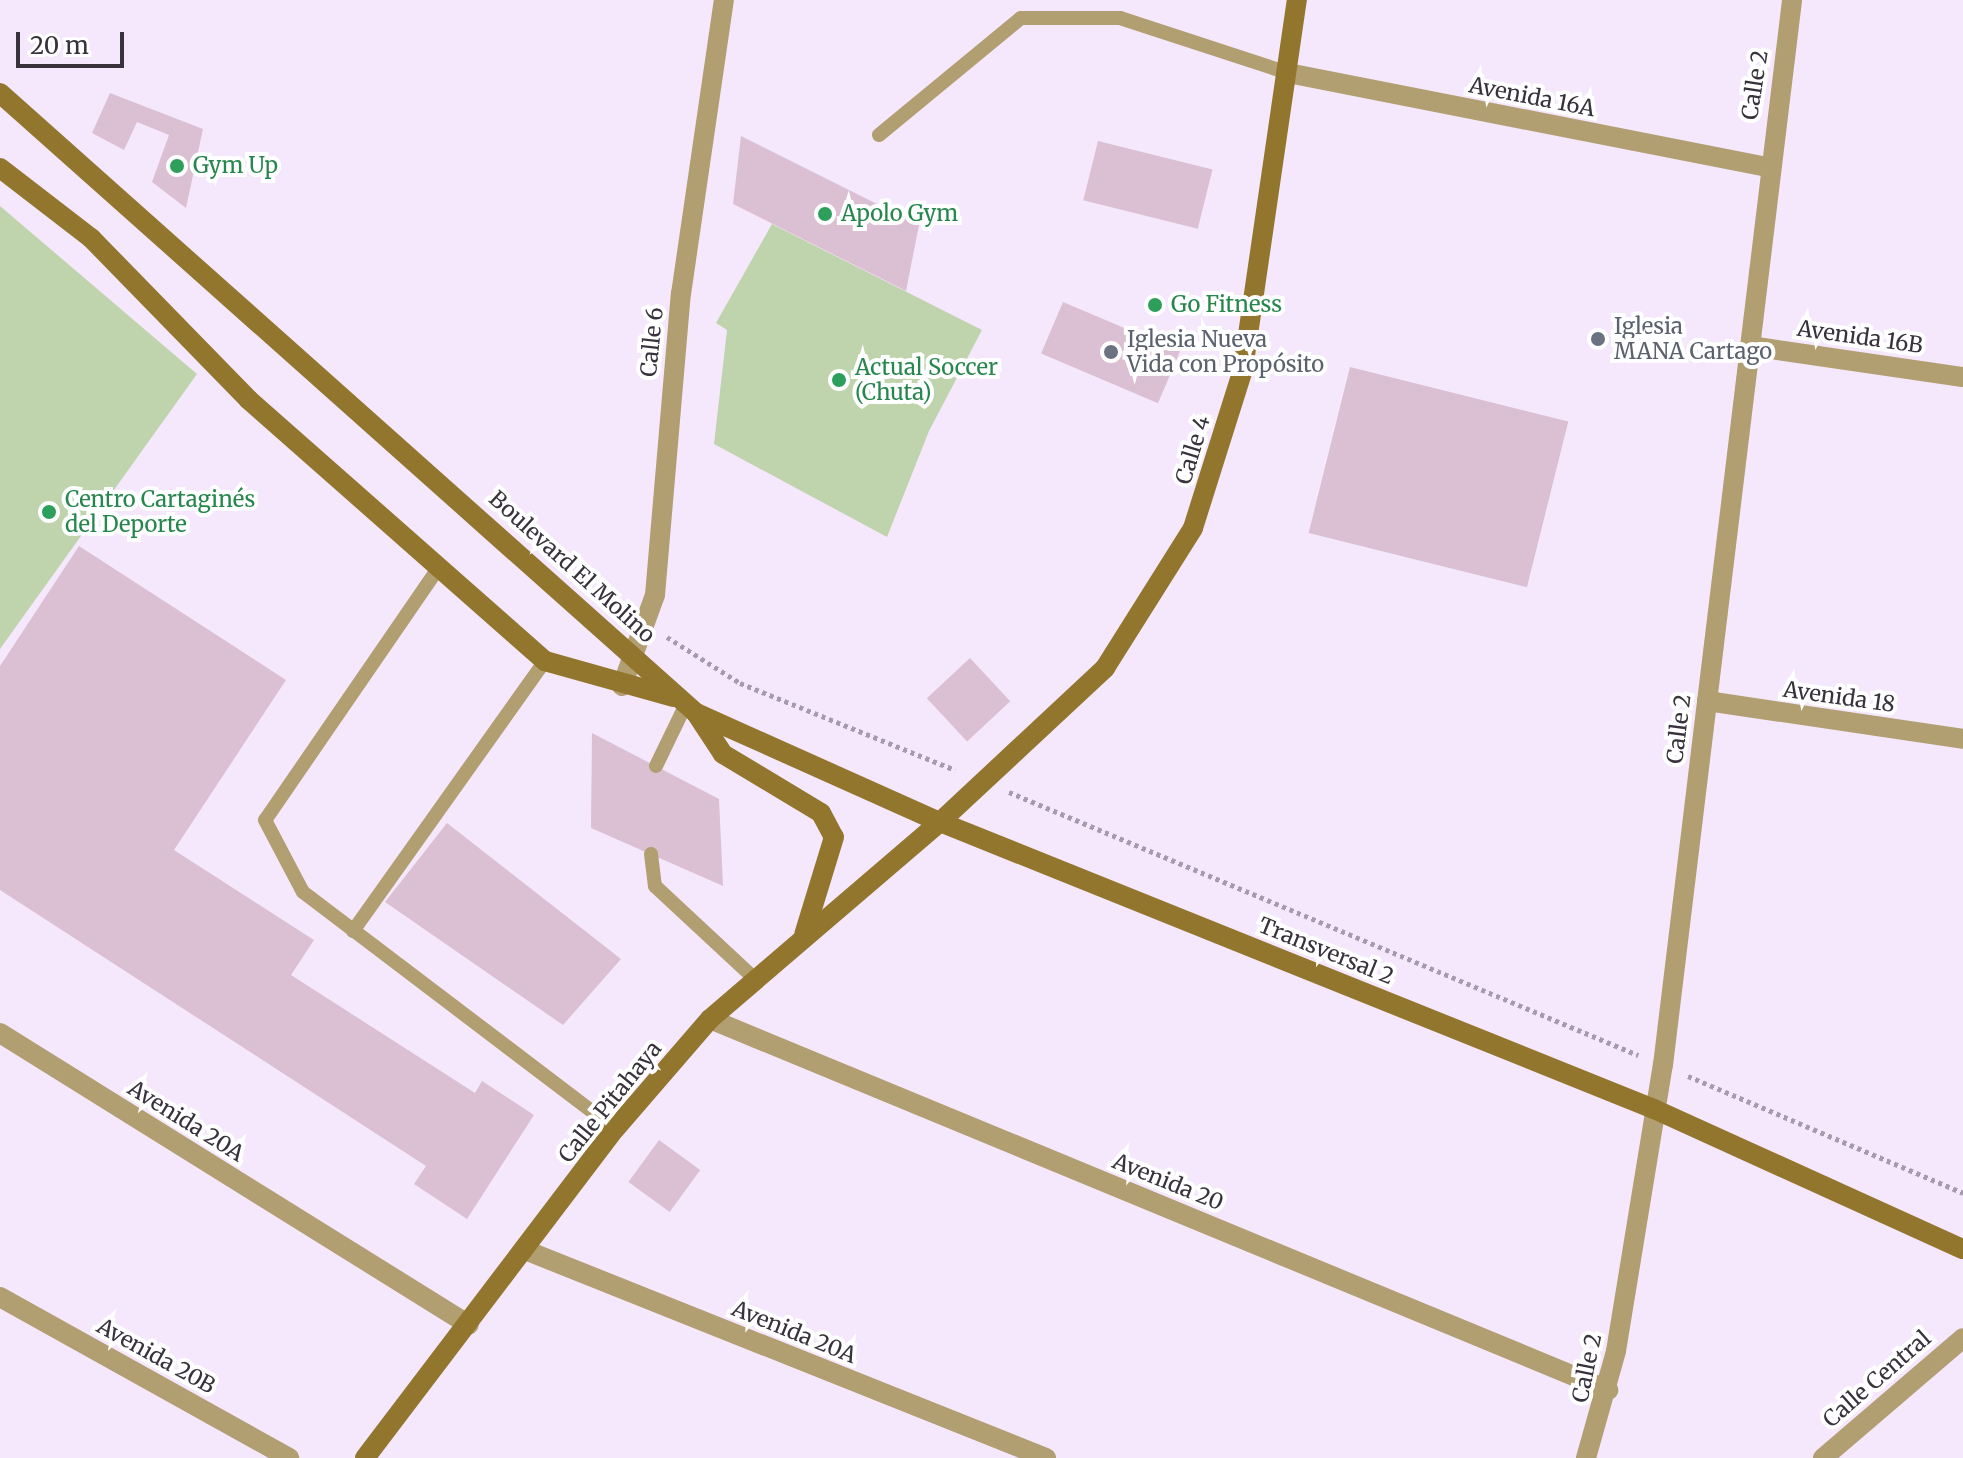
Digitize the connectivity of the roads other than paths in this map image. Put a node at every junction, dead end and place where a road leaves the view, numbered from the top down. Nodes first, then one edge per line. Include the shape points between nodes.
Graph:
1 (724, 0) edge
2 (1297, 0) edge
3 (1792, 0) edge
4 (1288, 73) junction
5 (0, 93) edge
6 (879, 135) dead end
7 (1766, 167) junction
8 (0, 168) edge
9 (1750, 346) junction
10 (1963, 377) edge
11 (437, 570) junction
12 (636, 653) junction
13 (545, 661) junction
14 (622, 686) junction
15 (1707, 701) junction
16 (685, 705) junction
17 (1963, 739) edge
18 (656, 766) dead end
19 (940, 822) junction
20 (651, 854) dead end
21 (353, 931) junction
22 (802, 938) junction
23 (755, 979) junction
24 (710, 1019) junction
25 (0, 1033) edge
26 (1654, 1109) junction
27 (615, 1129) junction
28 (1963, 1249) edge
29 (525, 1250) junction
30 (0, 1297) edge
31 (469, 1325) junction
32 (1963, 1338) edge
33 (1608, 1390) junction
34 (289, 1458) edge
35 (365, 1458) edge
36 (1046, 1458) edge
37 (1586, 1458) edge
38 (1823, 1458) edge

1 - 12 street, Calle 6 via 679,309 649,626
2 - 4 street, Calle 4
3 - 7 street, Calle 2
4 - 6 lane via 1120,18 1021,18
4 - 7 street, Avenida 16A
4 - 19 street, Calle 4 via 1243,369 1193,528 1105,668
5 - 12 street, Boulevard El Molino
7 - 9 street, Calle 2
8 - 11 street via 91,238 249,400
9 - 10 street, Avenida 16B
9 - 15 street, Calle 2
11 - 13 street
11 - 21 lane via 265,820 303,892
12 - 14 street, Calle 6
12 - 16 street, Boulevard El Molino
13 - 14 street
13 - 21 lane
14 - 16 street
15 - 17 street, Avenida 18
15 - 26 street, Calle 2
16 - 18 lane
16 - 19 street, Transversal 2
16 - 22 street, Boulevard El Molino via 723,754 821,813 834,837 823,891
19 - 22 street, Calle Pitahaya
19 - 26 street, Transversal 2
20 - 23 lane via 655,886
21 - 27 lane
22 - 23 street, Calle Pitahaya
23 - 24 street, Calle Pitahaya
24 - 27 street, Calle Pitahaya
24 - 33 street, Avenida 20
25 - 31 street, Avenida 20A
26 - 28 street, Transversal 2
26 - 33 street, Calle 2
27 - 29 street, Calle Pitahaya
29 - 31 street, Calle Pitahaya
29 - 36 street, Avenida 20A
30 - 34 street, Avenida 20B
31 - 35 street, Calle Pitahaya
32 - 38 street, Calle Central
33 - 37 street, Calle 2

